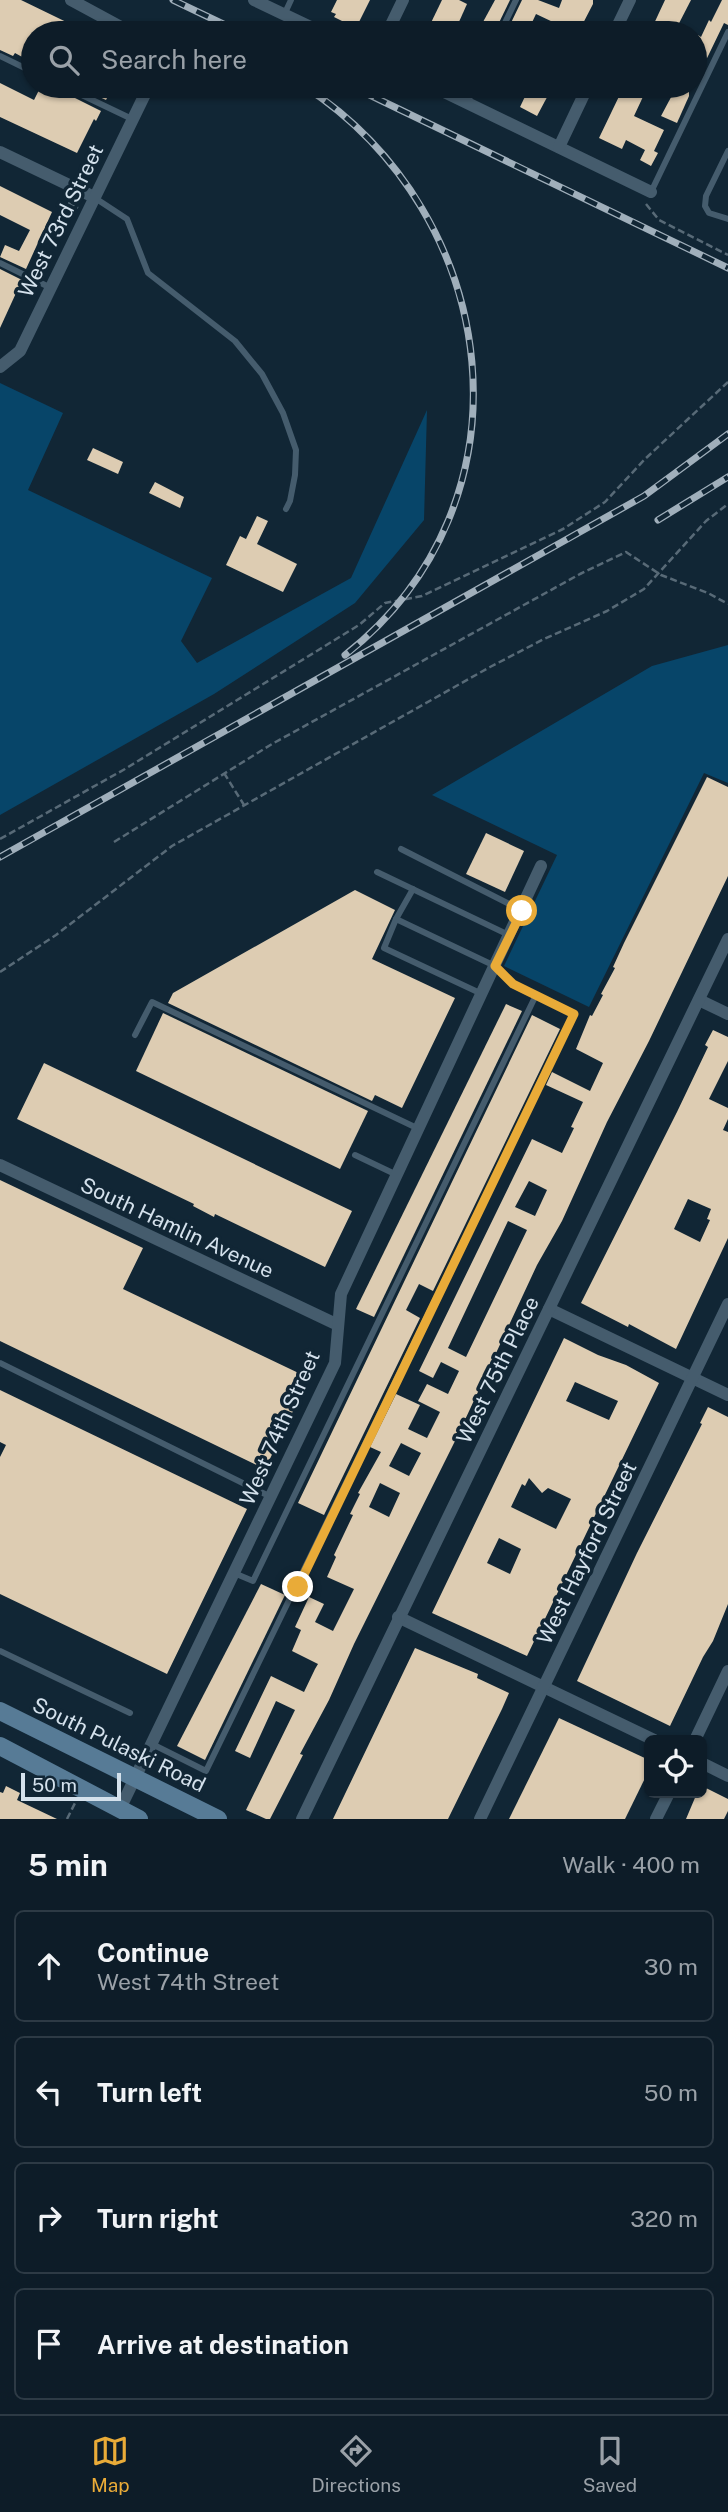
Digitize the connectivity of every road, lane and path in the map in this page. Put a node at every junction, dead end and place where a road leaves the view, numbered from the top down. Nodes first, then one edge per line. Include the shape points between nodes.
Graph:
1 (71, 0) edge
2 (254, 0) edge
3 (291, 0) edge
4 (403, 0) edge
5 (516, 0) edge
6 (630, 0) edge
7 (284, 15) junction
8 (110, 21) edge
9 (297, 21) edge
10 (393, 21) edge
11 (506, 21) edge
12 (620, 21) edge
13 (728, 32) edge
14 (0, 56) edge
15 (21, 66) edge
16 (707, 75) edge
17 (88, 98) edge
18 (143, 98) edge
19 (457, 98) edge
20 (469, 98) edge
21 (582, 98) edge
22 (695, 98) edge
23 (467, 103) junction
24 (132, 119) junction
25 (559, 147) junction
26 (728, 151) edge
27 (0, 152) edge
28 (647, 196) junction
29 (94, 197) junction
30 (728, 219) edge
31 (728, 255) edge
32 (0, 263) edge
33 (51, 288) junction
34 (0, 367) edge
35 (728, 382) edge
36 (728, 504) edge
37 (286, 509) dead end
38 (659, 573) junction
39 (728, 604) edge
40 (224, 773) junction
41 (244, 805) junction
42 (0, 839) edge
43 (114, 842) dead end
44 (401, 849) dead end
45 (541, 866) dead end
46 (377, 872) dead end
47 (414, 889) junction
48 (522, 911) junction
49 (396, 919) junction
50 (509, 935) junction
51 (728, 939) edge
52 (495, 966) junction
53 (0, 972) edge
54 (482, 994) junction
55 (536, 995) junction
56 (699, 1000) junction
57 (728, 1014) edge
58 (135, 1035) dead end
59 (419, 1129) junction
60 (355, 1155) dead end
61 (0, 1165) edge
62 (397, 1175) junction
63 (728, 1304) edge
64 (549, 1309) junction
65 (338, 1325) junction
66 (0, 1363) edge
67 (692, 1378) junction
68 (728, 1395) edge
69 (271, 1497) junction
70 (234, 1573) junction
71 (398, 1617) junction
72 (1, 1653) edge
73 (728, 1671) edge
74 (544, 1687) junction
75 (0, 1711) edge
76 (130, 1713) dead end
77 (644, 1735) edge
78 (697, 1735) edge
79 (152, 1744) junction
80 (0, 1746) edge
81 (707, 1766) edge
82 (728, 1776) edge
83 (135, 1778) junction
84 (666, 1798) edge
85 (76, 1800) dead end
86 (120, 1809) junction
87 (67, 1819) edge
88 (139, 1819) edge
89 (218, 1819) edge
90 (302, 1819) edge
91 (480, 1819) edge
92 (656, 1819) edge

1 - 8 street
2 - 7 street
3 - 7 lane
4 - 10 street
5 - 11 lane
6 - 12 street
7 - 9 street
13 - 16 lane
14 - 15 lane
17 - 24 lane
18 - 24 street, West 73rd Street
19 - 23 street
20 - 23 lane
21 - 25 street
22 - 28 lane
23 - 25 street
24 - 29 street, West 73rd Street
25 - 28 street
26 - 30 lane via 705,206
27 - 29 street
28 - 31 path via 659,220
29 - 33 street, West 73rd Street
29 - 37 lane via 127,219 148,273 235,341 262,374 284,413 296,450
32 - 33 lane
33 - 34 street, West 73rd Street via 20,351
35 - 42 path via 605,502 563,529 422,596 385,603 359,625 125,769
36 - 38 path via 706,521
38 - 39 path
38 - 40 path via 626,552
38 - 41 path via 644,589 607,611 490,667
40 - 41 path
40 - 43 path
41 - 53 path via 172,846
44 - 48 lane
45 - 48 street, West 74th Street
46 - 47 lane
47 - 49 lane
47 - 50 lane
48 - 50 street, West 74th Street
49 - 52 lane
49 - 54 lane via 384,948
50 - 52 street, West 74th Street
51 - 56 street, West 75th Place
52 - 54 street, West 74th Street
52 - 55 lane via 513,984
54 - 59 street, West 74th Street
55 - 70 lane via 253,1581
55 - 79 lane via 574,1014 206,1771
56 - 57 street
56 - 64 street, West 75th Place
58 - 59 lane via 152,1002
59 - 62 street, West 74th Street
60 - 62 lane
61 - 65 street, South Hamlin Avenue
62 - 65 street, West 74th Street via 341,1294
63 - 67 street, West Hayford Street
64 - 67 street
64 - 71 street, West 75th Place
65 - 69 street, West 74th Street via 335,1363
66 - 69 lane
67 - 68 street
67 - 74 street, West Hayford Street
69 - 70 street, West 74th Street
70 - 79 street, West 74th Street
71 - 74 street
71 - 90 street, West 75th Place
72 - 76 lane
73 - 78 street
74 - 77 street
74 - 91 street, West Hayford Street
75 - 83 main road, South Pulaski Road
79 - 83 street, West 74th Street
80 - 86 main road
81 - 82 street
83 - 86 street, West 74th Street
83 - 89 main road, South Pulaski Road
84 - 92 street
85 - 87 path
86 - 88 main road

